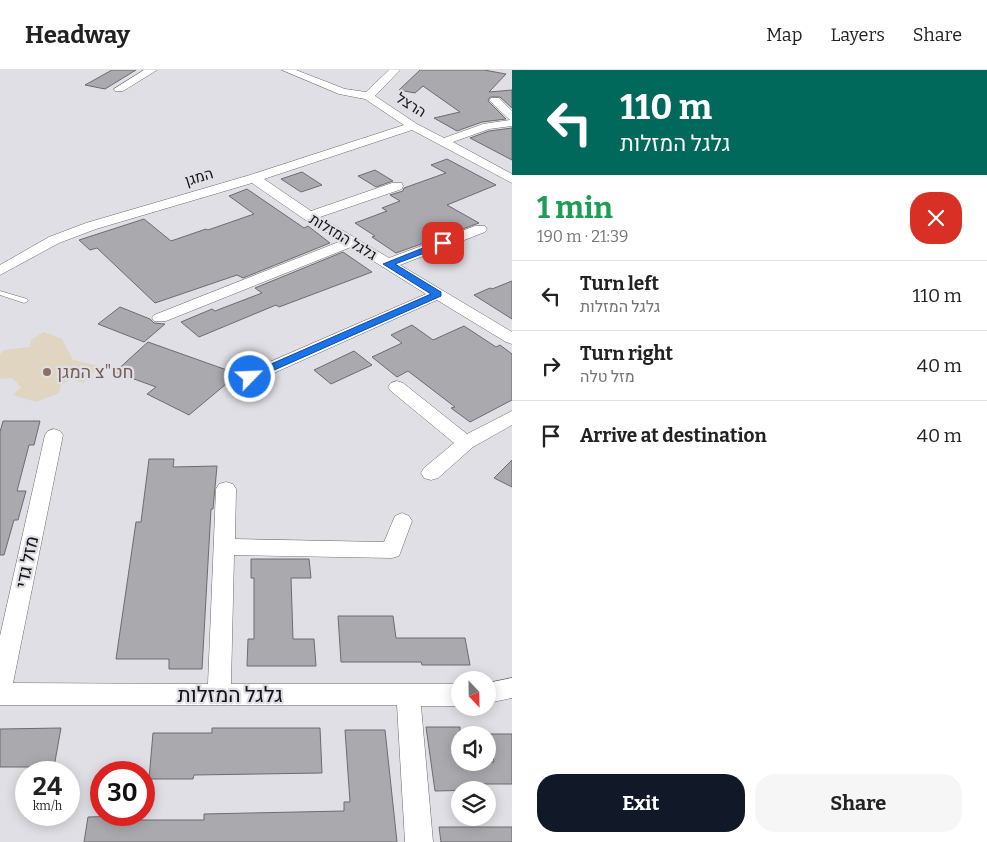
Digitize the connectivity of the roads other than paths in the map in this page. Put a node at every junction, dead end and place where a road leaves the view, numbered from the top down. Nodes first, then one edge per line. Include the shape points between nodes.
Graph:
1 (152, 70) edge
2 (287, 70) edge
3 (395, 70) edge
4 (119, 89) dead end
5 (368, 96) junction
6 (496, 100) dead end
7 (512, 117) edge
8 (512, 123) edge
9 (413, 126) junction
10 (443, 142) junction
11 (254, 178) junction
12 (512, 180) edge
13 (398, 186) dead end
14 (309, 216) junction
15 (480, 229) dead end
16 (352, 242) junction
17 (388, 264) junction
18 (0, 271) edge
19 (0, 293) edge
20 (438, 294) junction
21 (24, 301) dead end
22 (160, 318) dead end
23 (512, 322) edge
24 (497, 330) junction
25 (512, 339) edge
26 (250, 377) dead end
27 (397, 387) dead end
28 (512, 417) edge
29 (54, 435) dead end
30 (466, 443) junction
31 (432, 473) dead end
32 (226, 489) dead end
33 (402, 521) dead end
34 (224, 547) junction
35 (512, 688) edge
36 (0, 689) edge
37 (496, 691) edge
38 (0, 694) edge
39 (451, 695) edge
40 (219, 696) junction
41 (408, 696) junction
42 (419, 842) edge

1 - 4 street
2 - 5 street, הרצל via 343,92
3 - 5 street
5 - 9 street, הרצל
6 - 7 street
8 - 10 street via 487,126
9 - 10 street, הרצל
9 - 11 street, המגן
10 - 12 street, הרצל
11 - 14 street, גלגל המזלות
11 - 18 street, המגן via 92,226 54,240
13 - 14 street
14 - 16 street, גלגל המזלות
15 - 17 street
16 - 17 street, גלגל המזלות
16 - 22 street
17 - 20 street, גלגל המזלות
19 - 21 lane
20 - 24 street, גלגל המזלות
20 - 26 street
23 - 24 street
24 - 25 street, גלגל המזלות
27 - 30 street
28 - 30 street
29 - 36 street, מזל גדי
30 - 31 street
32 - 34 street
33 - 34 street via 392,550
34 - 40 street
35 - 37 street
38 - 40 street, גלגל המזלות
39 - 41 street, גלגל המזלות
40 - 41 street, גלגל המזלות
41 - 42 street

